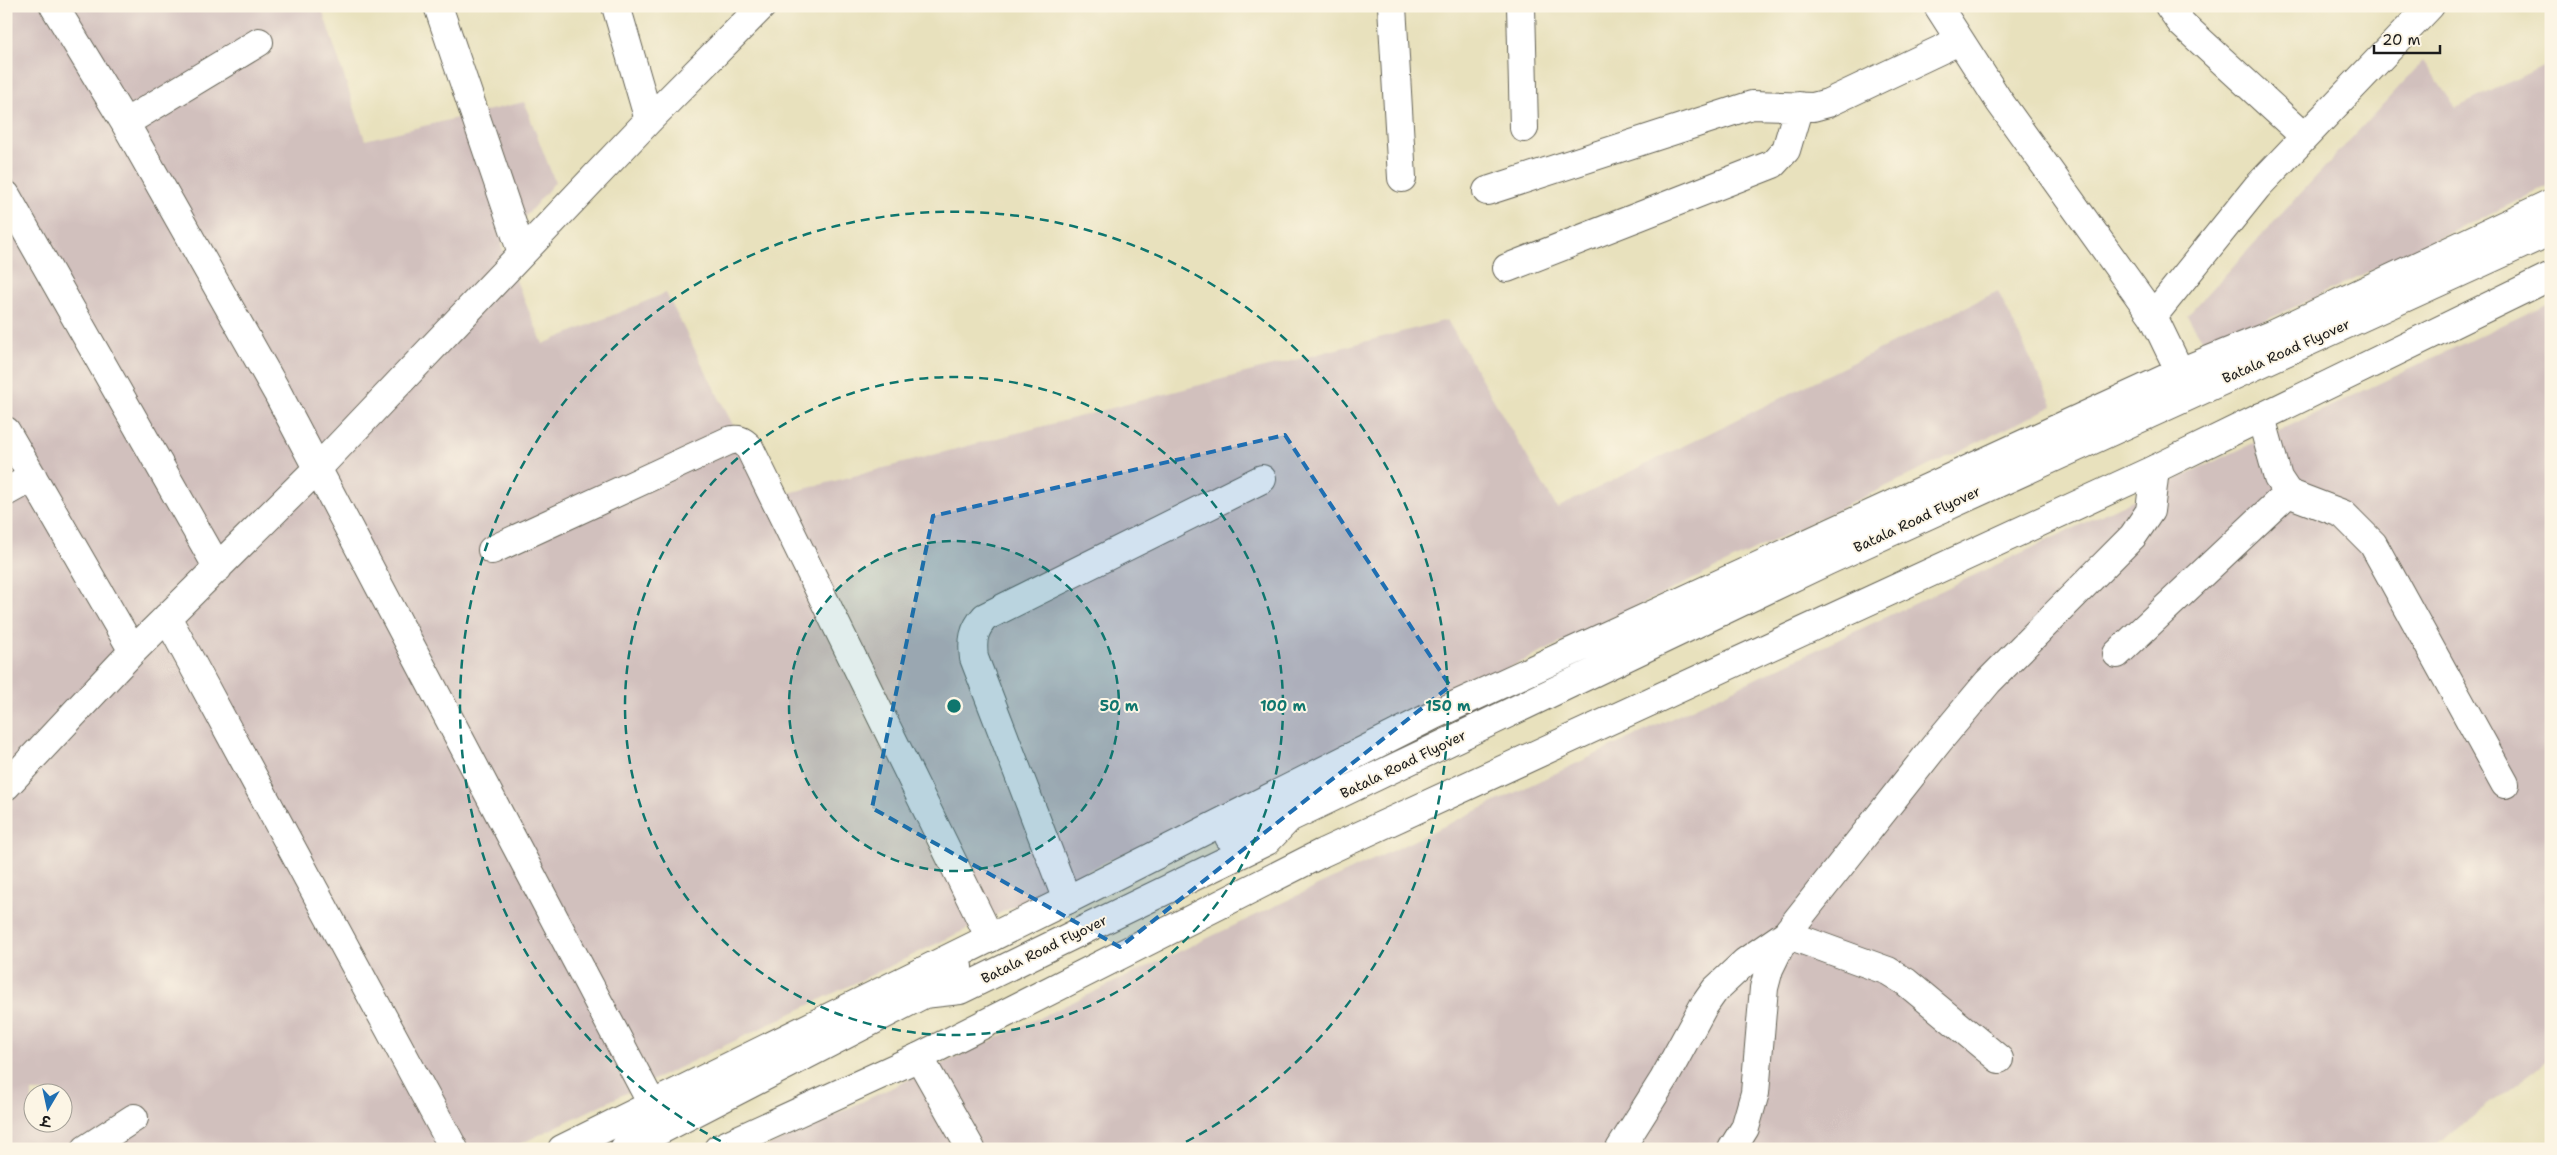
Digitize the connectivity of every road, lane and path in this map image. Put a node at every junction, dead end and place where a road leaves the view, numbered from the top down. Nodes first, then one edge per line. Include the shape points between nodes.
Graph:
1 (54, 6) edge
2 (438, 6) edge
3 (616, 6) edge
4 (762, 6) edge
5 (1392, 6) edge
6 (1521, 6) edge
7 (1938, 6) edge
8 (2430, 6) edge
9 (2182, 12) edge
10 (1959, 41) junction
11 (259, 42) dead end
12 (1799, 106) junction
13 (649, 120) junction
14 (125, 123) junction
15 (1524, 128) dead end
16 (2304, 136) junction
17 (1402, 178) dead end
18 (1487, 191) dead end
19 (6, 195) edge
20 (2551, 203) edge
21 (2551, 231) edge
22 (522, 252) junction
23 (1507, 268) dead end
24 (2551, 276) edge
25 (2153, 316) junction
26 (2180, 372) junction
27 (2261, 417) junction
28 (6, 431) edge
29 (2155, 468) junction
30 (317, 469) junction
31 (33, 477) junction
32 (1262, 479) dead end
33 (6, 492) edge
34 (2288, 493) junction
35 (492, 550) dead end
36 (218, 568) junction
37 (167, 617) junction
38 (133, 651) junction
39 (2118, 654) dead end
40 (2505, 784) dead end
41 (6, 786) edge
42 (1067, 900) junction
43 (1786, 934) junction
44 (990, 938) junction
45 (919, 1057) junction
46 (1999, 1059) dead end
47 (652, 1104) junction
48 (134, 1118) dead end
49 (730, 1146) edge
50 (86, 1149) edge
51 (454, 1149) edge
52 (562, 1149) edge
53 (624, 1149) edge
54 (971, 1149) edge
55 (1620, 1149) edge
56 (1732, 1149) edge

1 - 14 main road
2 - 22 main road
3 - 13 main road
4 - 13 main road
5 - 17 main road
6 - 15 main road
7 - 10 main road
8 - 16 main road
9 - 16 main road
10 - 12 main road via 1828,103
10 - 25 main road
11 - 14 main road
12 - 18 main road via 1752,105
12 - 23 main road via 1786,150 1773,164
13 - 22 main road
14 - 30 main road via 263,366
16 - 25 main road via 2231,217
19 - 36 main road
20 - 26 main road via 2271,335
21 - 53 main road, Batala Road Flyover via 1826,561 1289,818 1267,841 960,990 924,994
22 - 30 main road
24 - 27 main road
25 - 26 main road
26 - 42 main road via 1434,715
27 - 29 main road
27 - 34 main road via 2278,478
28 - 31 main road
29 - 43 main road via 2150,511 2133,536 1988,682
29 - 45 main road via 1322,853
30 - 36 main road
30 - 47 main road
31 - 33 main road
31 - 38 main road
32 - 42 main road via 985,617 977,626 973,636 974,658
34 - 39 main road
34 - 40 main road via 2343,514 2373,544
35 - 44 main road via 728,441 744,441
36 - 37 main road
37 - 38 main road
37 - 51 main road
38 - 41 main road
42 - 44 main road
43 - 46 main road via 1888,971 1906,982
43 - 55 main road via 1745,962 1703,1006 1664,1079
43 - 56 main road via 1768,969 1755,1093 1745,1128
44 - 47 main road
45 - 49 main road
45 - 54 main road
47 - 52 main road
48 - 50 main road

